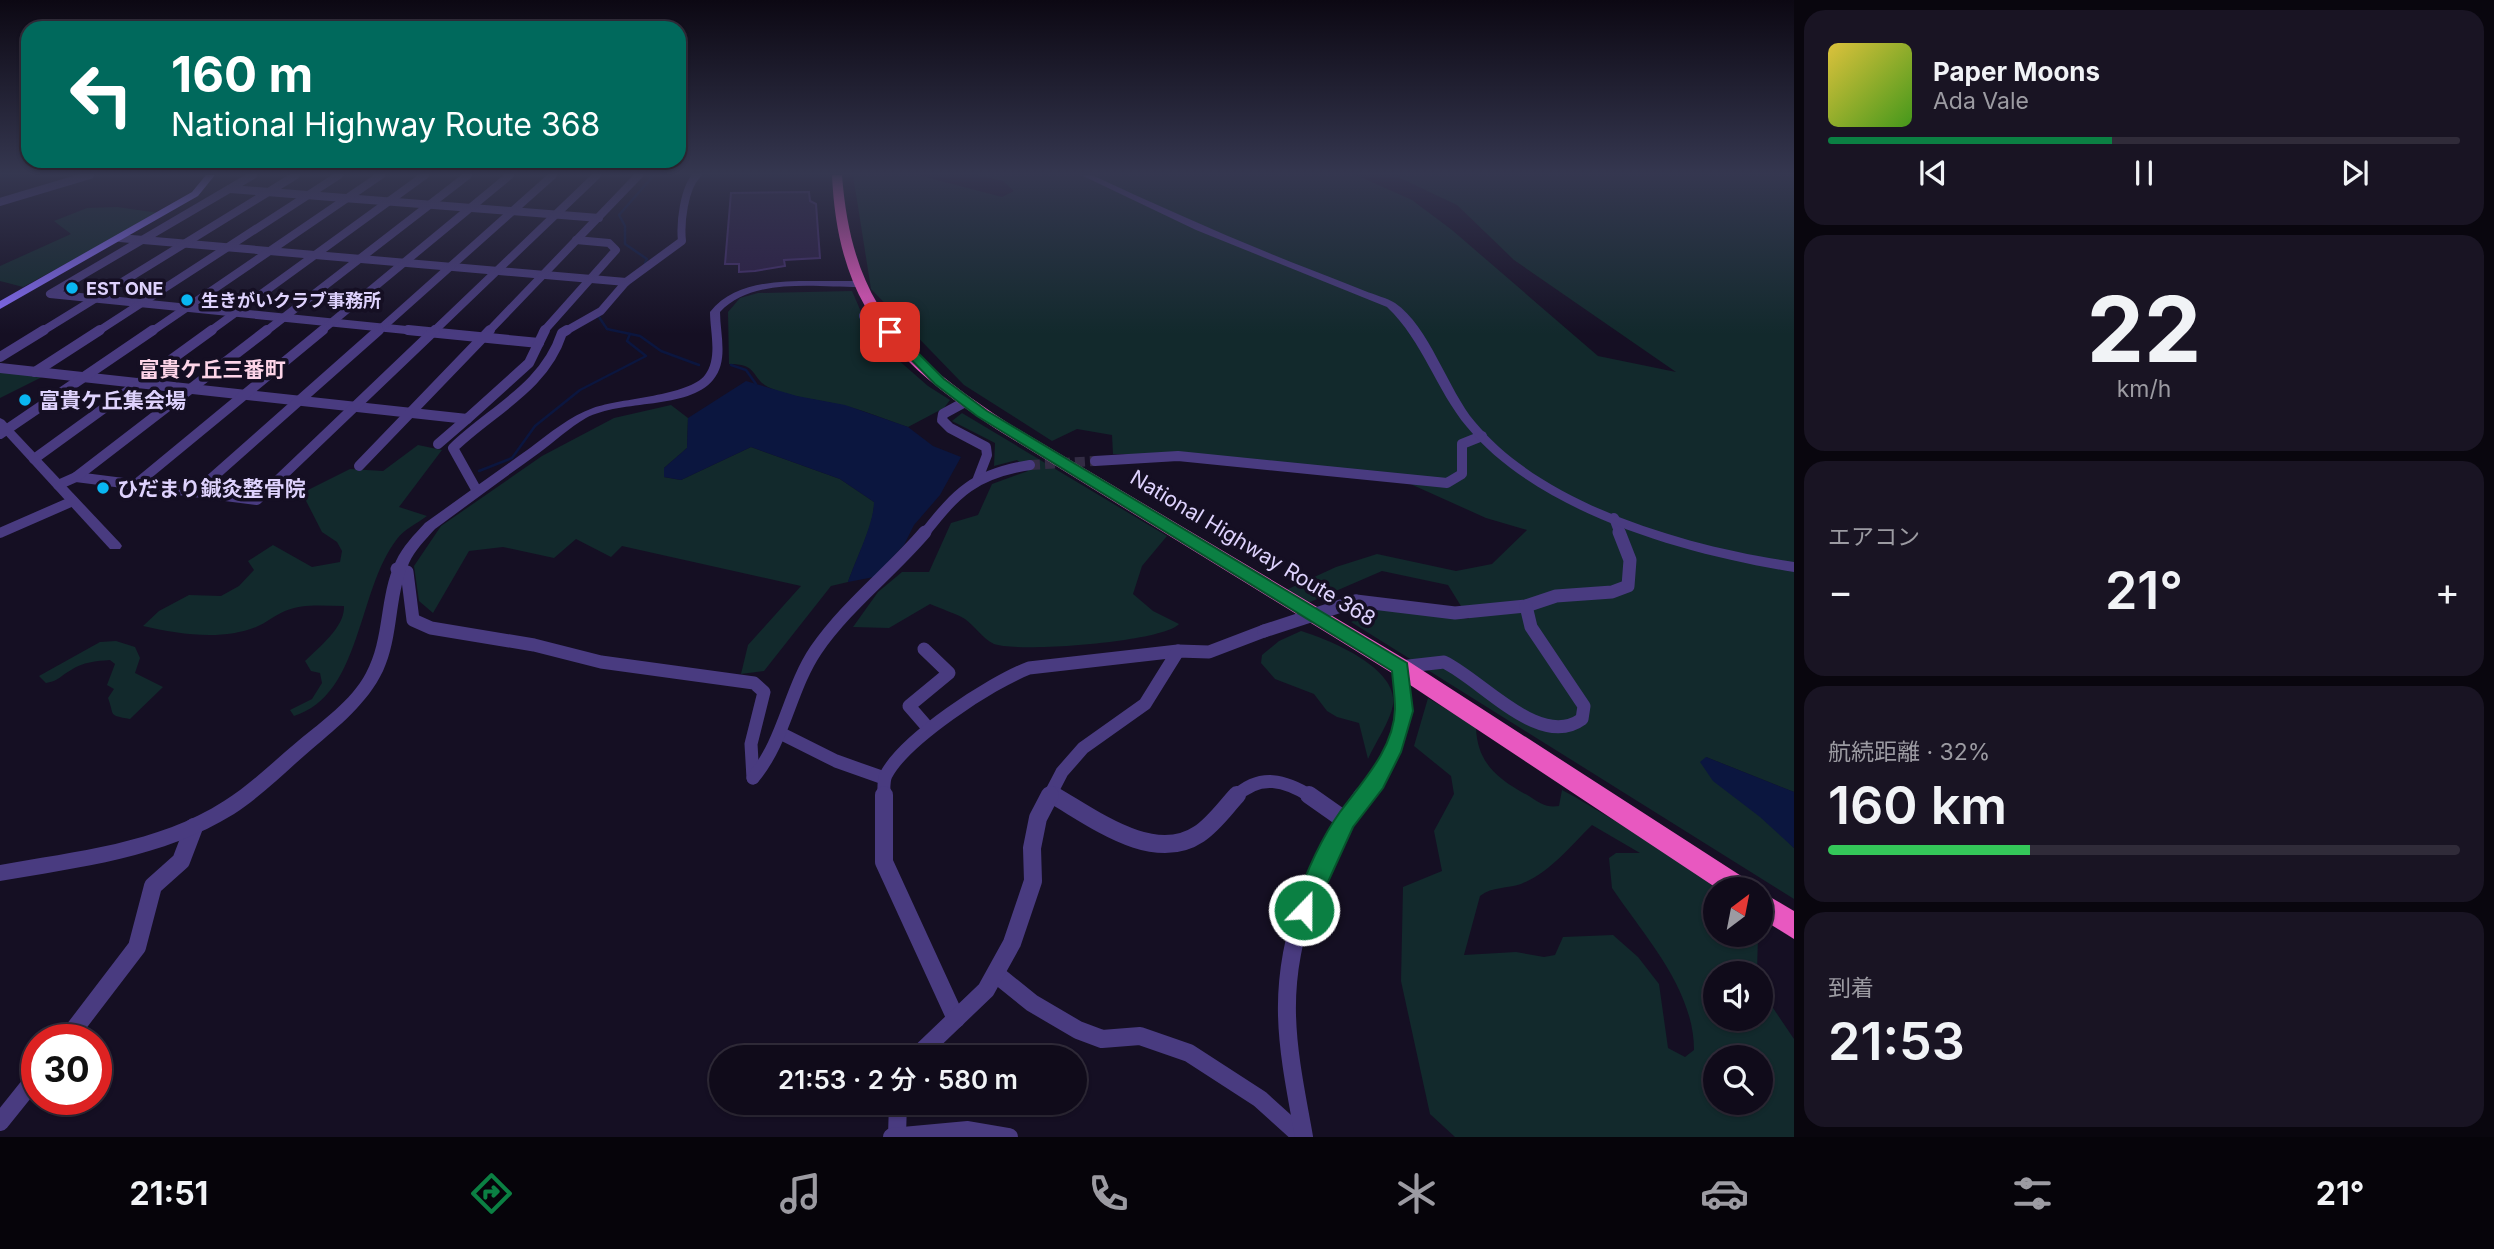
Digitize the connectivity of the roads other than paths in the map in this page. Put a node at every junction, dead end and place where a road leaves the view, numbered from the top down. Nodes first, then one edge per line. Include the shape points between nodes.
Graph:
1 (137, 228) edge
2 (163, 228) edge
3 (210, 228) edge
4 (258, 228) edge
5 (304, 228) edge
6 (352, 228) edge
7 (399, 228) edge
8 (446, 228) edge
9 (494, 228) edge
10 (541, 228) edge
11 (588, 228) edge
12 (680, 228) edge
13 (844, 228) edge
14 (1199, 228) edge
15 (120, 238) junction
16 (143, 240) junction
17 (576, 240) junction
18 (185, 243) junction
19 (228, 247) junction
20 (271, 251) junction
21 (315, 255) junction
22 (359, 259) junction
23 (404, 263) junction
24 (450, 267) junction
25 (497, 271) junction
26 (543, 275) junction
27 (590, 279) junction
28 (623, 282) junction
29 (859, 284) junction
30 (94, 299) junction
31 (141, 303) junction
32 (0, 306) edge
33 (188, 308) junction
34 (903, 309) dead end
35 (235, 313) junction
36 (863, 316) dead end
37 (284, 317) junction
38 (332, 323) junction
39 (382, 327) junction
40 (433, 332) junction
41 (484, 337) junction
42 (539, 342) junction
43 (0, 357) edge
44 (0, 369) edge
45 (35, 372) junction
46 (86, 377) junction
47 (138, 383) junction
48 (191, 389) junction
49 (244, 395) junction
50 (299, 401) junction
51 (965, 402) junction
52 (355, 407) junction
53 (410, 413) junction
54 (467, 419) junction
55 (3, 429) edge
56 (1482, 436) junction
57 (438, 444) dead end
58 (34, 459) junction
59 (1095, 461) tunnel mouth
60 (1030, 465) tunnel mouth
61 (359, 466) dead end
62 (76, 477) junction
63 (977, 481) junction
64 (58, 485) junction
65 (135, 485) junction
66 (477, 491) junction
67 (196, 492) junction
68 (73, 501) junction
69 (1614, 518) junction
70 (0, 533) edge
71 (115, 546) dead end
72 (1794, 567) edge
73 (397, 569) junction
74 (1527, 606) junction
75 (924, 649) dead end
76 (1178, 652) junction
77 (1400, 667) junction
78 (929, 729) junction
79 (782, 734) junction
80 (884, 778) junction
81 (1050, 793) junction
82 (1346, 821) junction
83 (194, 827) junction
84 (0, 873) edge
85 (1722, 877) edge
86 (1773, 912) edge
87 (1794, 926) edge
88 (996, 974) junction
89 (956, 1019) junction
90 (78, 1024) edge
91 (929, 1045) edge
92 (21, 1096) edge
93 (896, 1115) edge
94 (0, 1122) edge
95 (894, 1136) edge
96 (1004, 1136) edge
97 (1303, 1137) edge

1 - 15 main road
2 - 16 street
3 - 18 street
4 - 19 street
5 - 20 street
6 - 21 street
7 - 22 street
8 - 23 street
9 - 24 street
10 - 25 street
11 - 17 street
12 - 28 street via 683,239
13 - 29 highway, National Highway Route 368
14 - 56 street via 1391,304
15 - 16 street
15 - 32 main road
16 - 18 street
16 - 30 street via 50,294
17 - 26 street
17 - 27 street via 609,243 616,250
18 - 19 street
18 - 30 street
19 - 20 street
19 - 31 street
20 - 21 street
20 - 33 street
21 - 22 street
21 - 35 street
22 - 23 street
22 - 37 street
23 - 24 street
23 - 38 street
24 - 25 street
24 - 39 street
25 - 26 street
25 - 40 street
26 - 27 street
26 - 41 street
27 - 28 street
27 - 42 street
28 - 66 street via 597,314 562,333 554,359 536,378 453,448
29 - 51 highway, National Highway Route 368 via 890,332
29 - 66 street via 762,288 725,300 715,312 715,368 703,382 678,394 582,416
30 - 31 street
30 - 43 street
31 - 33 street
31 - 45 street
33 - 35 street
33 - 46 street
34 - 36 street, bridge
35 - 37 street
35 - 47 street
37 - 38 street
37 - 48 street
38 - 39 street
38 - 49 street
39 - 40 street
39 - 50 street
40 - 41 street
40 - 52 street
41 - 42 street
41 - 53 street
42 - 54 street via 529,363
44 - 45 street
45 - 46 street
46 - 47 street
46 - 55 street
47 - 48 street
47 - 58 street
48 - 49 street
48 - 62 street
49 - 50 street
49 - 65 street
50 - 52 street
50 - 67 street
51 - 63 street via 947,410 942,421 986,447 988,455
51 - 77 highway, National Highway Route 368
52 - 53 street
52 - 67 street via 257,500
53 - 54 street
53 - 61 street
54 - 57 street
55 - 58 street
56 - 59 street via 1462,444 1462,474 1447,483 1178,456
56 - 69 street via 1549,486
58 - 64 street
60 - 63 street
62 - 64 street
62 - 65 street
63 - 79 street via 951,499 932,525 820,640 794,691
64 - 68 street
65 - 67 street
66 - 73 street via 419,536
68 - 70 street
68 - 71 street
69 - 72 street via 1708,551
69 - 74 street via 1630,560 1628,586 1605,593 1556,596
73 - 79 street via 407,572 413,620 430,628 534,645 601,662 754,683 764,692 751,744 753,778 771,759
73 - 83 street via 380,659 360,696 231,807
74 - 76 street, bridge via 1444,614 1356,601 1209,652
74 - 77 street via 1531,627 1584,706 1582,719 1568,728 1547,726 1524,715 1447,664 1431,661
75 - 78 street via 949,673 909,706
76 - 78 street via 1029,668 1006,677
76 - 81 street via 1145,704 1083,748
77 - 82 street via 1404,711 1391,752 1376,782
77 - 85 highway, National Highway Route 368
78 - 80 street via 904,749
79 - 80 street
80 - 89 street via 884,862
81 - 82 street via 1122,834 1161,843 1199,834 1231,797 1249,785 1267,782 1289,784
81 - 88 street via 1038,818 1032,848 1033,881
82 - 97 street via 1310,891 1292,946 1286,987 1286,1034
83 - 84 street via 135,847
83 - 90 street via 181,861 153,886 137,947
86 - 87 highway
88 - 89 street
88 - 97 street via 1032,1003 1078,1030 1102,1039 1140,1036 1189,1053 1259,1099
89 - 91 street
92 - 94 street
93 - 95 street
95 - 96 street via 968,1130

